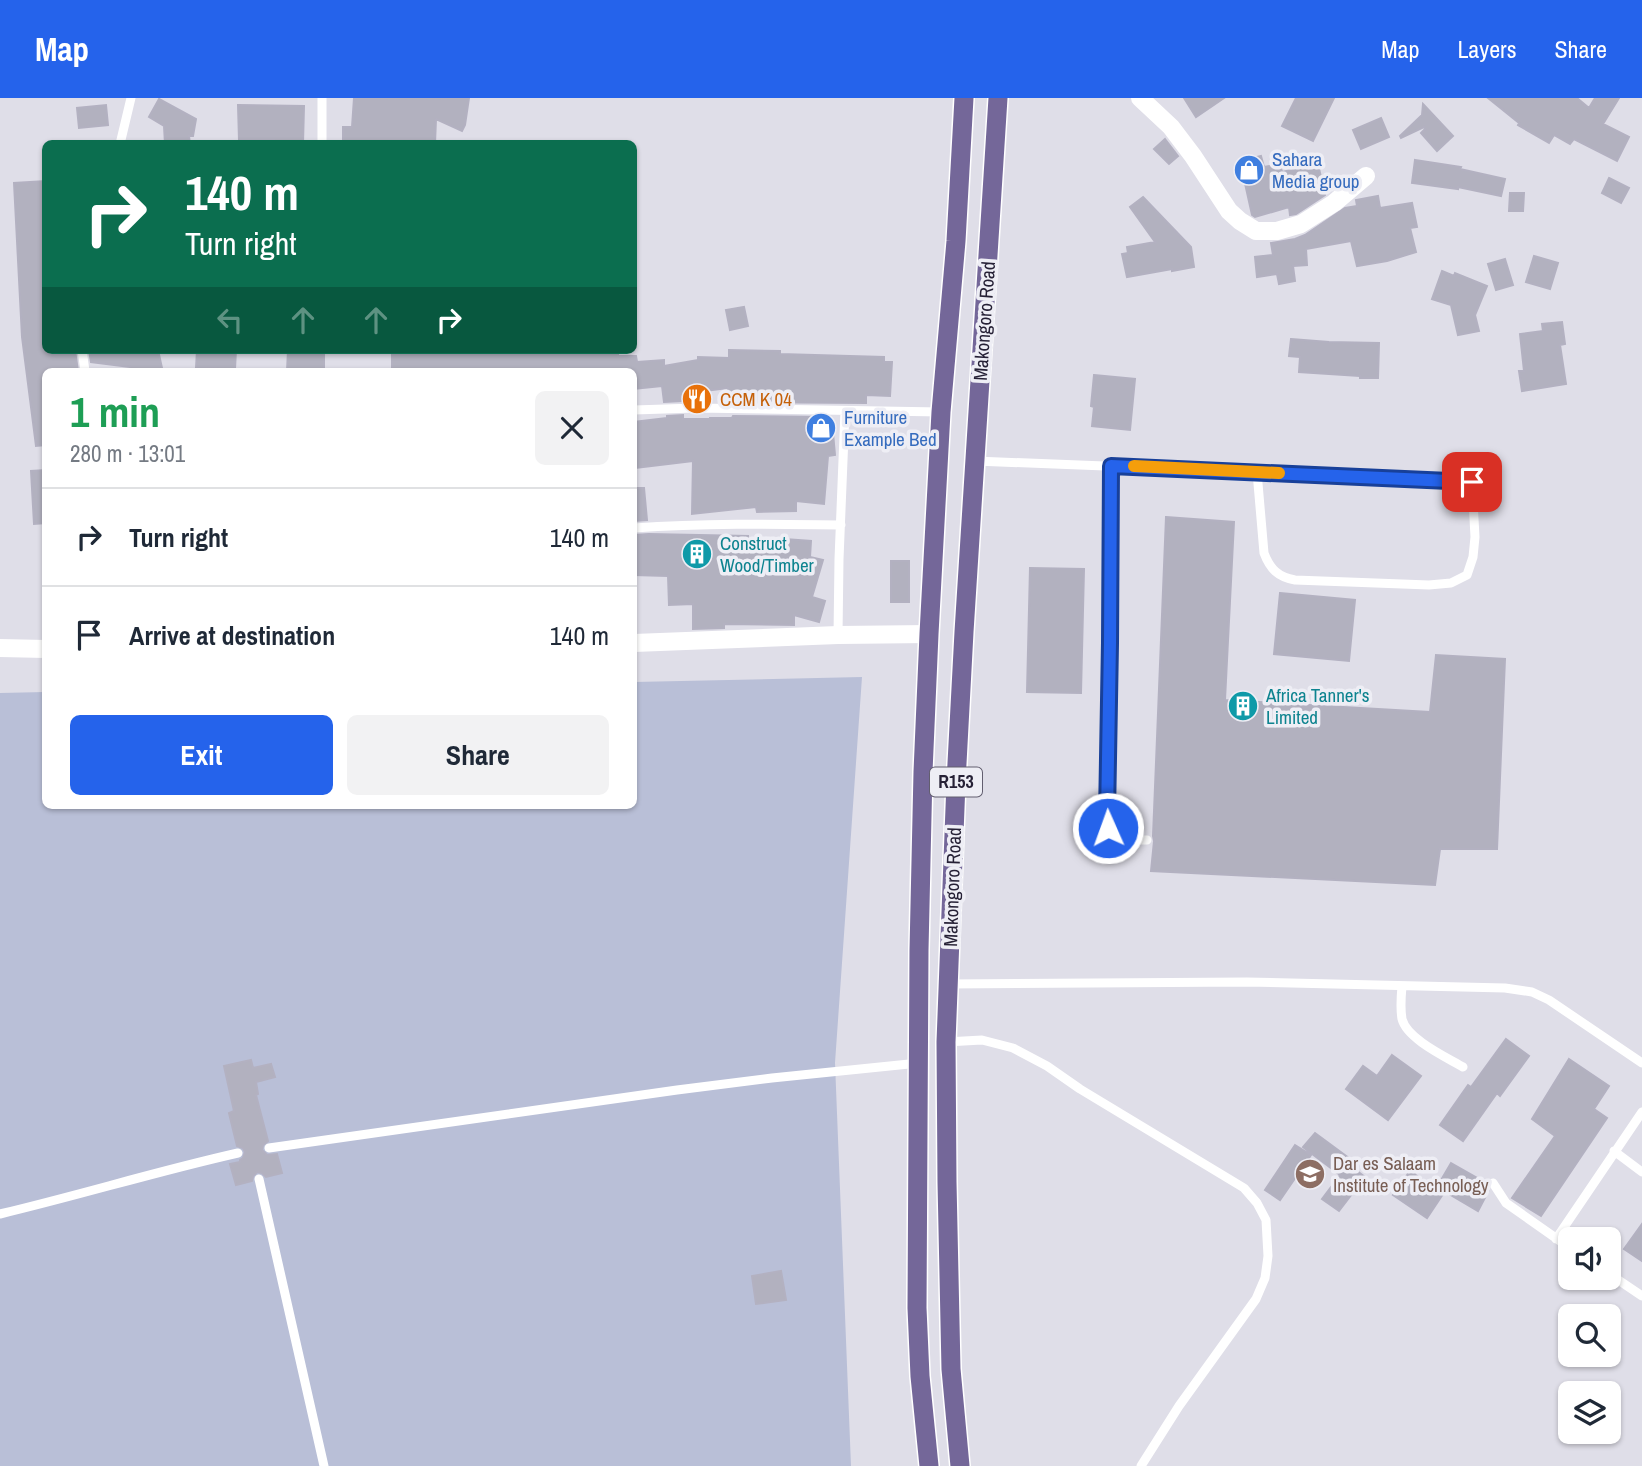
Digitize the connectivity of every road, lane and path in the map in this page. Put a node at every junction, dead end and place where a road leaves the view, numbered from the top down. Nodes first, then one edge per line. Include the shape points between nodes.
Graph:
1 (131, 98) edge
2 (323, 98) edge
3 (964, 98) edge
4 (998, 98) edge
5 (1140, 98) edge
6 (121, 140) edge
7 (321, 140) edge
8 (1366, 176) dead end
9 (637, 410) edge
10 (845, 411) junction
11 (941, 412) junction
12 (975, 461) junction
13 (1111, 466) junction
14 (1257, 471) junction
15 (841, 526) junction
16 (637, 528) edge
17 (929, 634) junction
18 (838, 635) junction
19 (637, 643) edge
20 (0, 648) edge
21 (42, 649) edge
22 (1147, 840) dead end
23 (948, 984) junction
24 (1402, 986) junction
25 (946, 1042) junction
26 (919, 1063) junction
27 (1642, 1063) edge
28 (1463, 1067) dead end
29 (1642, 1112) edge
30 (269, 1148) dead end
31 (1614, 1151) junction
32 (238, 1153) dead end
33 (1642, 1172) edge
34 (259, 1179) dead end
35 (1493, 1183) dead end
36 (0, 1214) edge
37 (1556, 1239) joint
38 (1621, 1282) edge
39 (1642, 1296) edge
40 (324, 1466) edge
41 (929, 1466) edge
42 (960, 1466) edge
43 (1141, 1466) edge

1 - 6 lane
2 - 7 lane
3 - 11 main road, Makongoro Road / R153
4 - 12 main road, Makongoro Road / R153
5 - 8 street via 1171,127 1229,211 1256,231 1301,224
9 - 10 lane
10 - 11 lane
10 - 15 lane
11 - 17 main road, Makongoro Road / R153
12 - 13 lane
12 - 23 main road, Makongoro Road / R153
13 - 14 lane
13 - 22 lane via 1108,828 1127,840
14 - 14 lane via 1472,482 1475,537 1467,575 1451,583 1429,585 1284,578 1274,572 1264,553
15 - 16 lane via 755,523
15 - 18 lane
17 - 18 street
17 - 26 main road, Makongoro Road / R153
18 - 19 street
20 - 21 street
23 - 24 lane
23 - 25 main road, Makongoro Road / R153
24 - 27 lane via 1532,992
24 - 28 lane via 1401,1009 1407,1029
25 - 42 main road, Makongoro Road / R153 via 951,1369
25 - 43 lane via 982,1040 1013,1048 1047,1066 1244,1188 1266,1220 1268,1256 1256,1299
26 - 30 lane via 677,1090
26 - 41 main road, Makongoro Road / R153 via 917,1308
29 - 31 lane
31 - 33 lane
31 - 37 lane
32 - 36 lane
34 - 40 lane
35 - 37 lane via 1506,1203
38 - 39 lane

